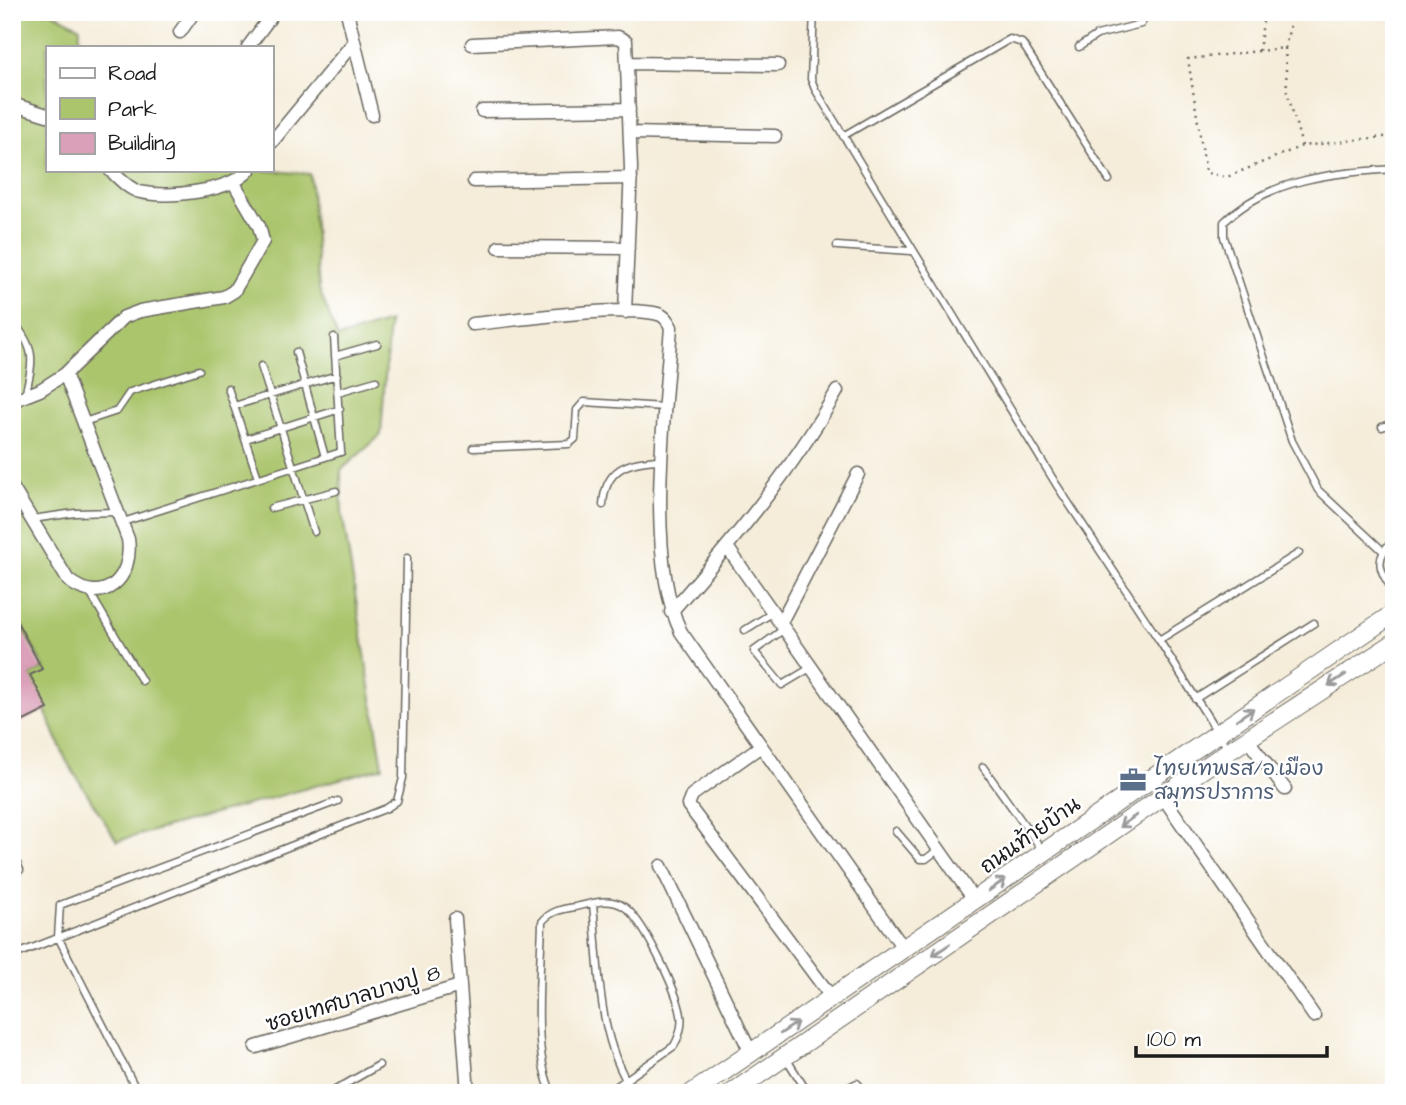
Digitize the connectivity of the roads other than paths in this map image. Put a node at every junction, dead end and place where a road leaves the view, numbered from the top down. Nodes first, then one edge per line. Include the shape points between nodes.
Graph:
1 (194, 12) edge
2 (274, 12) edge
3 (347, 12) edge
4 (814, 12) edge
5 (1148, 12) edge
6 (180, 33) dead end
7 (354, 42) junction
8 (472, 44) dead end
9 (249, 46) edge
10 (1079, 47) dead end
11 (627, 63) junction
12 (778, 65) dead end
13 (12, 104) edge
14 (629, 109) junction
15 (482, 111) dead end
16 (46, 115) edge
17 (372, 115) dead end
18 (630, 133) junction
19 (775, 136) dead end
20 (843, 136) junction
21 (273, 142) edge
22 (1394, 169) edge
23 (113, 172) edge
24 (247, 172) edge
25 (631, 178) junction
26 (1109, 180) dead end
27 (474, 181) dead end
28 (234, 183) junction
29 (837, 246) dead end
30 (499, 247) dead end
31 (628, 248) junction
32 (911, 251) junction
33 (625, 312) junction
34 (12, 320) edge
35 (472, 324) dead end
36 (334, 337) dead end
37 (377, 344) dead end
38 (296, 352) dead end
39 (335, 356) junction
40 (261, 366) dead end
41 (199, 370) dead end
42 (65, 374) junction
43 (337, 375) junction
44 (376, 381) dead end
45 (305, 385) junction
46 (229, 388) dead end
47 (836, 391) dead end
48 (338, 393) junction
49 (271, 395) junction
50 (18, 399) edge
51 (234, 405) junction
52 (666, 407) junction
53 (340, 409) junction
54 (316, 417) junction
55 (84, 422) junction
56 (1394, 423) edge
57 (1382, 427) dead end
58 (281, 428) junction
59 (246, 439) junction
60 (473, 448) dead end
61 (325, 457) junction
62 (663, 460) junction
63 (294, 467) junction
64 (858, 474) dead end
65 (258, 478) junction
66 (12, 487) edge
67 (336, 491) dead end
68 (304, 498) junction
69 (603, 505) dead end
70 (271, 508) dead end
71 (121, 517) junction
72 (32, 519) junction
73 (314, 532) dead end
74 (1394, 539) edge
75 (727, 547) junction
76 (1382, 550) junction
77 (1299, 553) dead end
78 (407, 558) dead end
79 (1394, 592) edge
80 (90, 593) junction
81 (671, 612) junction
82 (1394, 613) edge
83 (780, 621) junction
84 (1314, 623) dead end
85 (745, 630) dead end
86 (1159, 640) junction
87 (1394, 643) edge
88 (812, 667) junction
89 (142, 681) dead end
90 (1195, 699) junction
91 (1216, 734) junction
92 (1247, 739) junction
93 (761, 746) junction
94 (1229, 751) junction
95 (983, 766) dead end
96 (1286, 789) dead end
97 (1163, 797) junction
98 (338, 801) dead end
99 (896, 831) dead end
100 (939, 849) junction
101 (12, 853) edge
102 (1044, 853) junction
103 (662, 866) dead end
104 (20, 870) dead end
105 (975, 901) junction
106 (593, 904) junction
107 (455, 919) dead end
108 (58, 937) junction
109 (904, 949) junction
110 (12, 956) edge
111 (460, 986) junction
112 (832, 998) junction
113 (1314, 1016) dead end
114 (256, 1047) dead end
115 (751, 1053) junction
116 (785, 1057) junction
117 (379, 1065) dead end
118 (625, 1081) junction
119 (138, 1093) edge
120 (330, 1093) edge
121 (468, 1093) edge
122 (552, 1093) edge
123 (607, 1093) edge
124 (634, 1093) edge
125 (692, 1093) edge
126 (732, 1093) edge
127 (808, 1093) edge
128 (837, 1093) edge
129 (866, 1093) edge

1 - 6 street
2 - 9 street
3 - 7 street
4 - 20 lane via 811,79
5 - 10 lane via 1141,24 1097,36
7 - 17 street
7 - 21 street
8 - 11 street via 618,37 626,41
11 - 12 street
11 - 14 street
13 - 16 street
14 - 15 street
14 - 18 street
18 - 19 street
18 - 25 street
20 - 26 lane via 1010,38 1022,43
20 - 32 lane
22 - 76 lane via 1328,174 1273,190 1237,209 1224,222 1224,237 1292,441 1318,490
23 - 28 street via 139,192 204,191
24 - 28 street
25 - 27 street
25 - 31 street
28 - 42 street via 263,241 234,291 213,301 124,317
29 - 32 lane
30 - 31 street
31 - 33 street
32 - 86 lane
33 - 35 street
33 - 52 street via 662,315 671,327
34 - 50 lane via 27,337 32,355
36 - 39 lane
37 - 39 lane
38 - 45 lane
39 - 43 lane
40 - 49 lane
41 - 55 lane via 130,392 117,411
42 - 50 street
42 - 55 street
43 - 45 lane
43 - 48 lane
44 - 48 lane
45 - 49 lane
45 - 54 lane
46 - 51 lane
47 - 75 street via 805,446
48 - 53 lane
49 - 51 lane
49 - 58 lane
51 - 59 lane
52 - 60 lane via 584,402 577,410 575,439 569,444
52 - 62 street
53 - 54 lane
53 - 61 lane via 341,452
54 - 58 lane
54 - 61 lane
55 - 71 street
56 - 57 lane
58 - 59 lane
58 - 63 lane
59 - 65 lane
61 - 63 lane
62 - 69 lane via 639,461 613,475 605,484
62 - 81 street via 664,583
63 - 65 lane
63 - 68 lane
64 - 83 street
65 - 71 lane
66 - 72 street
67 - 68 lane
68 - 70 lane
68 - 73 lane
71 - 72 lane via 75,513
71 - 80 street via 131,556 127,566 107,589
72 - 80 street via 68,580
74 - 76 lane
75 - 81 street
75 - 83 street
76 - 79 lane via 1379,563
77 - 86 lane
78 - 108 lane via 403,778 397,801
80 - 89 lane
81 - 93 street
91 -> 82 street, ถนนท้ายบ้าน
83 - 85 lane
83 - 88 street
83 - 88 lane via 754,651 782,685
84 - 90 lane
86 - 90 lane
87 -> 92 street
88 - 100 street
90 - 91 lane
91 - 94 lane
91 - 102 street, ถนนท้ายบ้าน
92 - 94 street
92 - 96 street
93 - 109 street
93 - 112 street via 692,795 688,805
94 - 97 street
95 - 102 lane
97 - 113 street
97 -> 116 street
98 - 108 lane via 60,905
99 - 100 lane via 920,859
100 - 105 street
101 - 104 lane
105 -> 102 street, ถนนท้ายบ้าน
103 - 115 street
105 - 109 street, ถนนท้ายบ้าน
106 - 118 lane via 602,1002
106 - 118 lane via 611,901 624,906 640,924 681,1015 680,1036 674,1046
106 - 122 lane via 547,915 542,922 542,1046
107 - 111 street, ซอยเทศบาลบางปู 8
108 - 110 lane
108 - 119 lane
109 - 112 street, ถนนท้ายบ้าน
111 - 114 street, ซอยเทศบาลบางปู 8
111 - 121 street, ซอยเทศบาลบางปู 8
115 -> 112 street, ถนนท้ายบ้าน
115 - 125 street, ถนนท้ายบ้าน
116 - 126 street
116 - 127 lane
117 - 120 lane
118 - 123 lane
118 - 124 lane
128 - 129 lane via 857,1083

